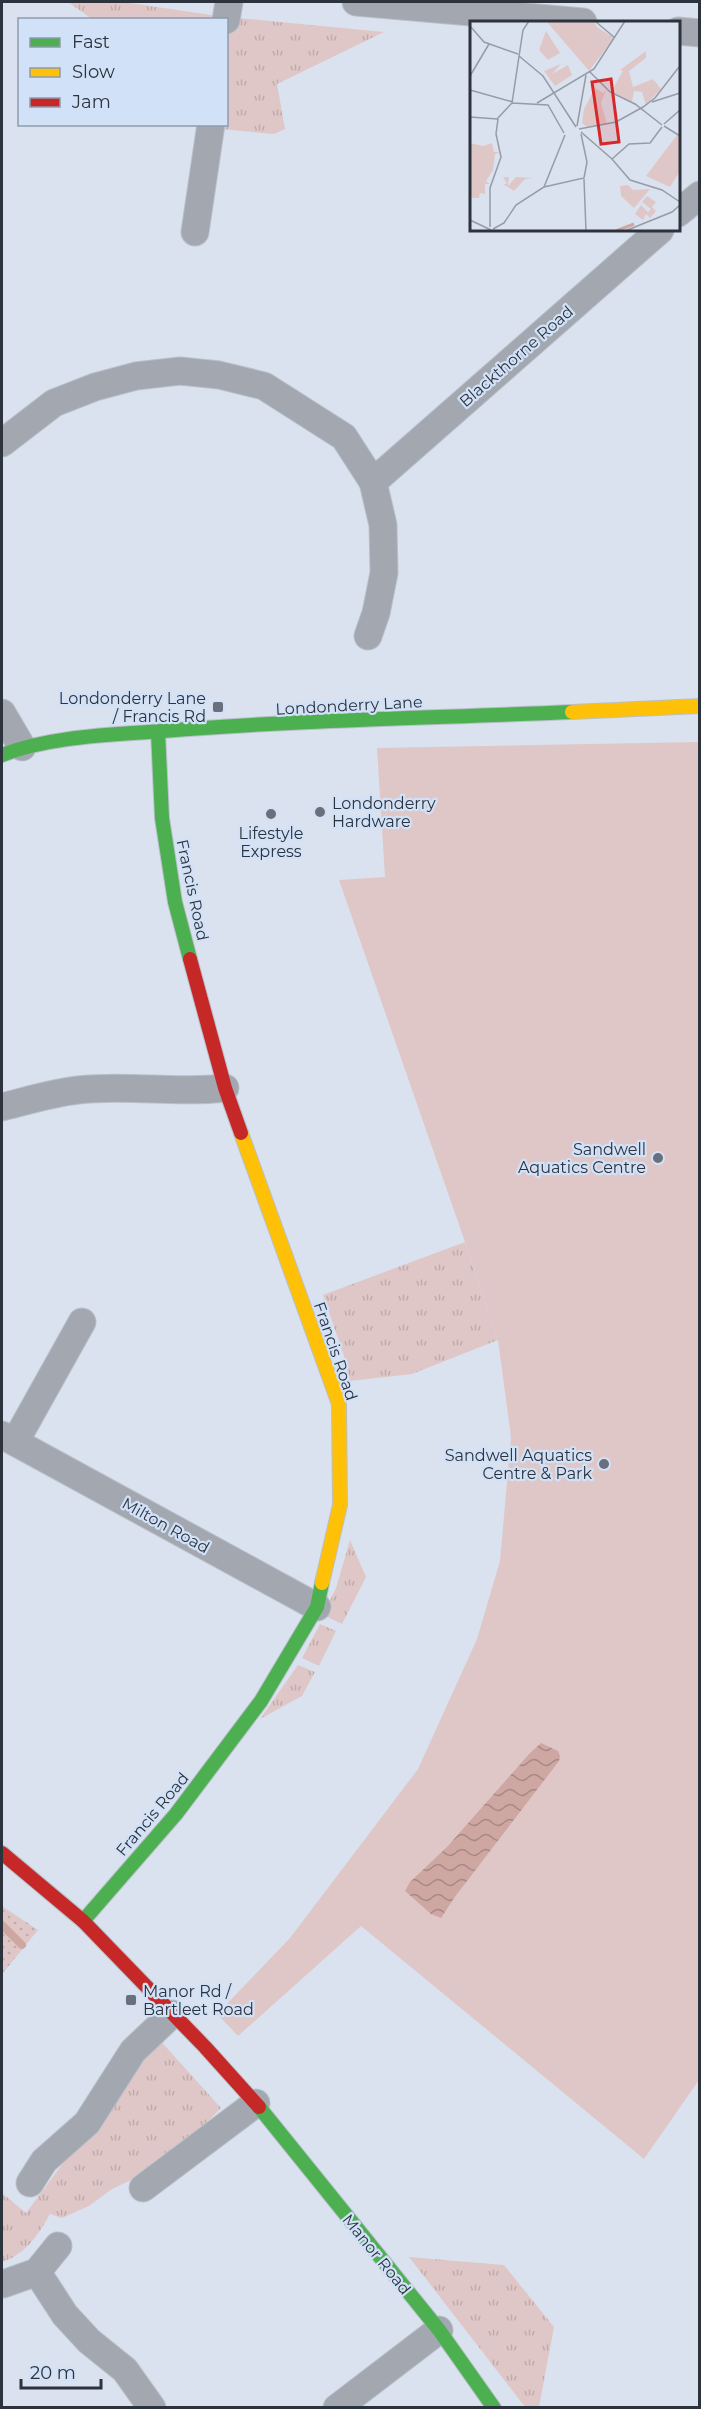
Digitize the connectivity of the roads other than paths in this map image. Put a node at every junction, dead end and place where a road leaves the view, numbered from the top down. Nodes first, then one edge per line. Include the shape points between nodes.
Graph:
1 (229, 2) edge
2 (356, 2) edge
3 (226, 18) edge
4 (572, 21) edge
5 (680, 31) edge
6 (699, 33) edge
7 (211, 126) edge
8 (699, 195) edge
9 (680, 211) edge
10 (659, 231) edge
11 (195, 232) dead end
12 (2, 443) edge
13 (373, 482) junction
14 (368, 636) dead end
15 (699, 706) edge
16 (2, 713) edge
17 (158, 732) junction
18 (12, 751) edge
19 (225, 1088) junction
20 (2, 1107) edge
21 (82, 1322) dead end
22 (8, 1439) edge
23 (317, 1607) junction
24 (2, 1853) edge
25 (82, 1921) junction
26 (172, 2014) junction
27 (256, 2103) junction
28 (30, 2183) dead end
29 (143, 2188) dead end
30 (58, 2246) dead end
31 (37, 2272) junction
32 (3, 2284) edge
33 (439, 2330) junction
34 (152, 2408) edge
35 (337, 2408) edge
36 (494, 2408) edge

1 - 3 street
2 - 4 street
5 - 6 street
7 - 11 street
8 - 9 street
10 - 13 street, Blackthorne Road
12 - 13 street via 54,403 95,387 136,376 180,371 219,375 264,386 344,437
13 - 14 street via 383,525 384,573
15 - 17 street, Londonderry Lane
16 - 18 street
17 - 18 street, Londonderry Lane via 100,736
17 - 19 street, Francis Road via 162,818 175,902
19 - 20 street via 77,1090
19 - 23 street, Francis Road via 339,1404 340,1505
21 - 22 street, Milton Road
22 - 23 street, Milton Road
23 - 25 street, Francis Road via 261,1701 176,1814
24 - 25 street, Manor Road
25 - 26 street, Manor Road
26 - 27 street, Manor Road
26 - 28 street via 134,2051 87,2123 44,2161
27 - 29 street
27 - 33 street, Manor Road
30 - 31 street
31 - 32 street
31 - 34 street via 65,2315 125,2370
33 - 35 street
33 - 36 street, Manor Road

